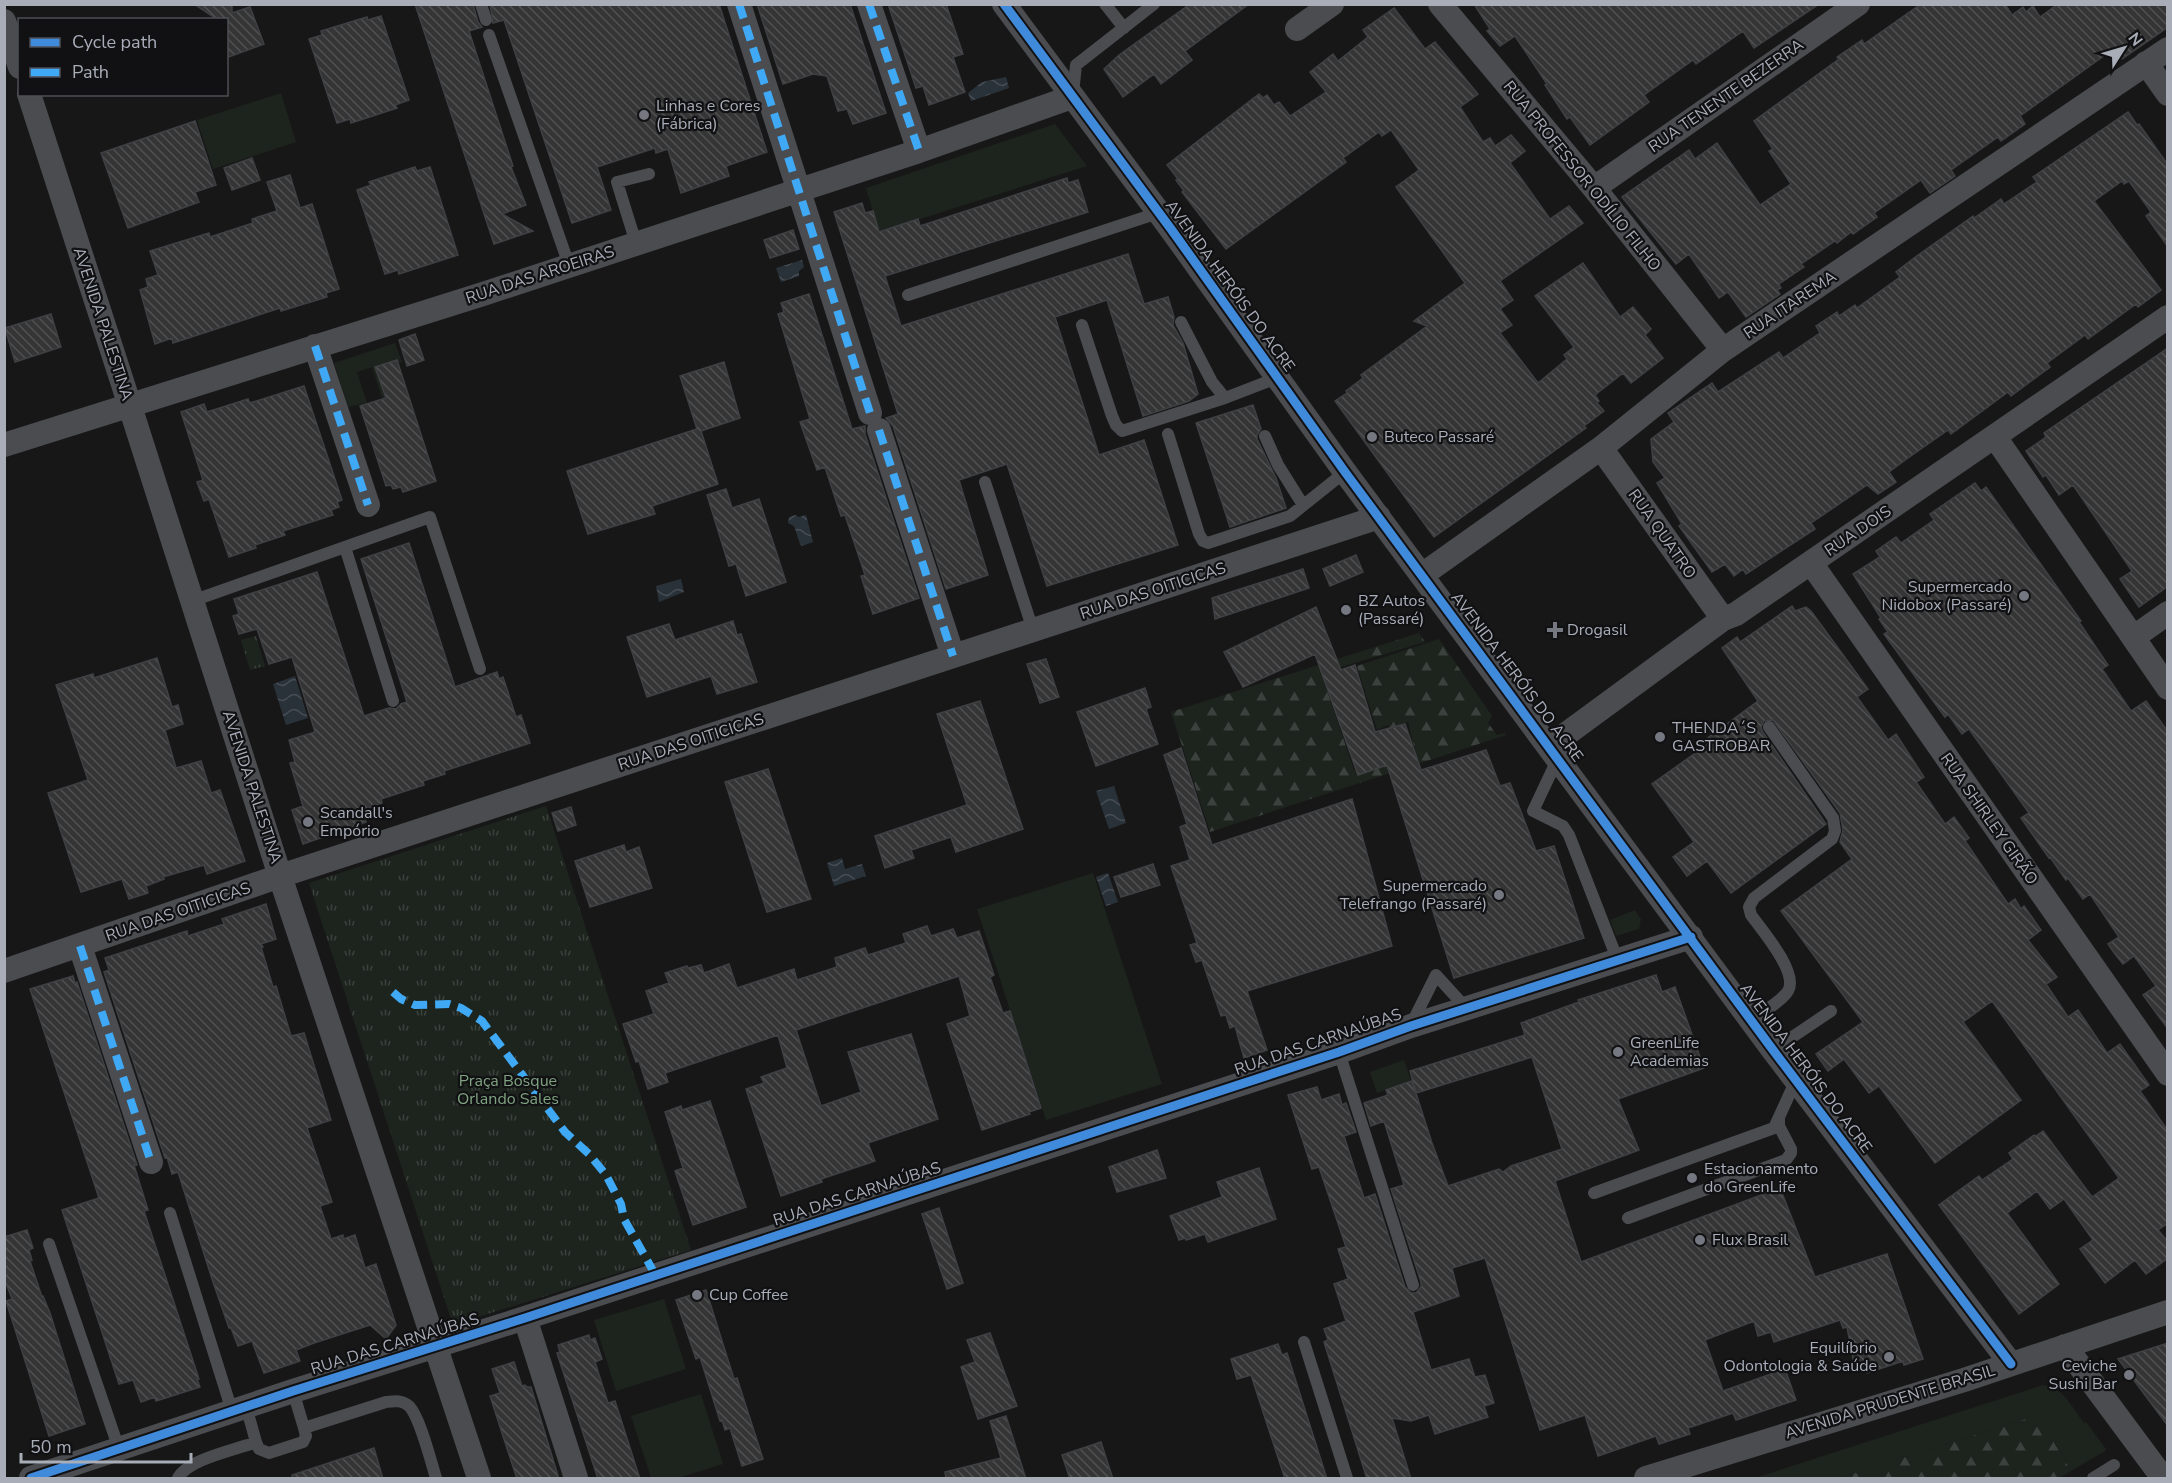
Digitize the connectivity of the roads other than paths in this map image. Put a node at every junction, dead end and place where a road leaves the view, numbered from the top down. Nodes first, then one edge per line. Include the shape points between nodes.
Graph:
1 (481, 4) edge
2 (739, 4) edge
3 (869, 4) edge
4 (1004, 4) edge
5 (1105, 4) edge
6 (1154, 4) edge
7 (1332, 4) edge
8 (1440, 4) edge
9 (1858, 4) edge
10 (486, 20) dead end
11 (4, 21) edge
12 (1124, 28) junction
13 (1297, 28) dead end
14 (489, 35) dead end
15 (2168, 49) edge
16 (18, 61) edge
17 (2146, 63) junction
18 (2168, 94) edge
19 (29, 96) edge
20 (1072, 97) junction
21 (919, 151) junction
22 (649, 174) dead end
23 (1594, 188) junction
24 (799, 190) junction
25 (1158, 213) junction
26 (636, 243) junction
27 (569, 265) junction
28 (909, 296) dead end
29 (2168, 317) edge
30 (1181, 322) dead end
31 (1082, 325) dead end
32 (315, 346) junction
33 (1723, 350) junction
34 (1277, 378) junction
35 (1225, 398) junction
36 (129, 405) junction
37 (1168, 434) dead end
38 (1265, 436) dead end
39 (1995, 438) junction
40 (4, 445) edge
41 (1601, 448) junction
42 (1345, 472) junction
43 (985, 482) dead end
44 (368, 505) dead end
45 (1303, 505) junction
46 (1379, 517) junction
47 (345, 547) junction
48 (1811, 563) junction
49 (1422, 575) junction
50 (192, 602) junction
51 (2168, 613) edge
52 (1723, 619) junction
53 (1034, 630) junction
54 (2134, 637) junction
55 (953, 656) junction
56 (480, 669) dead end
57 (2168, 688) edge
58 (393, 701) dead end
59 (1769, 727) dead end
60 (1554, 752) junction
61 (280, 876) junction
62 (1691, 937) junction
63 (80, 946) junction
64 (1618, 961) junction
65 (4, 970) edge
66 (1467, 1009) junction
67 (1831, 1011) dead end
68 (1751, 1020) junction
69 (1411, 1026) junction
70 (1773, 1050) junction
71 (1339, 1052) junction
72 (2168, 1074) edge
73 (1796, 1080) junction
74 (1779, 1117) junction
75 (151, 1162) dead end
76 (1594, 1193) dead end
77 (170, 1213) dead end
78 (1628, 1218) dead end
79 (49, 1244) dead end
80 (1413, 1286) dead end
81 (2168, 1312) edge
82 (525, 1318) junction
83 (1304, 1342) dead end
84 (2066, 1346) junction
85 (436, 1347) junction
86 (2011, 1364) junction
87 (293, 1391) junction
88 (239, 1409) junction
89 (304, 1428) junction
90 (256, 1442) junction
91 (119, 1449) junction
92 (2114, 1466) dead end
93 (31, 1479) edge
94 (178, 1479) edge
95 (436, 1479) edge
96 (479, 1479) edge
97 (576, 1479) edge
98 (1347, 1479) edge
99 (1646, 1479) edge
100 (2093, 1479) edge
101 (2163, 1479) edge

1 - 10 lane
2 - 24 street
3 - 21 street
4 - 20 street, AVENIDA HERÓIS DO ACRE
5 - 12 lane
6 - 12 lane
7 - 13 street
8 - 23 street, RUA PROFESSOR ODÍLIO FILHO
9 - 23 street, RUA TENENTE BEZERRA
11 - 16 street
12 - 20 lane via 1076,66
14 - 27 lane
15 - 17 street, RUA ITAREMA
17 - 18 street
17 - 33 street, RUA ITAREMA
19 - 36 street, AVENIDA PALESTINA
20 - 21 street, RUA DAS AROEIRAS
20 - 25 street, AVENIDA HERÓIS DO ACRE
21 - 24 street, RUA DAS AROEIRAS
22 - 26 lane via 617,182
23 - 33 street, RUA PROFESSOR ODÍLIO FILHO
24 - 26 street, RUA DAS AROEIRAS
24 - 55 street
25 - 28 lane
25 - 34 street, AVENIDA HERÓIS DO ACRE
26 - 27 street, RUA DAS AROEIRAS
27 - 32 street, RUA DAS AROEIRAS
29 - 39 street, RUA DOIS
30 - 35 lane
31 - 35 lane via 1112,416 1122,431
32 - 36 street, RUA DAS AROEIRAS
32 - 44 street
33 - 41 street, RUA ITAREMA
34 - 35 lane
34 - 42 street, AVENIDA HERÓIS DO ACRE
36 - 40 street, RUA DAS AROEIRAS
36 - 50 street, AVENIDA PALESTINA
37 - 45 lane via 1203,541 1208,543 1284,518
38 - 45 lane
39 - 48 street, RUA DOIS
39 - 54 street
41 - 49 street, RUA ITAREMA
41 - 52 street, RUA QUATRO
42 - 45 lane
42 - 46 street, AVENIDA HERÓIS DO ACRE
43 - 53 lane
46 - 49 street, AVENIDA HERÓIS DO ACRE
46 - 53 street, RUA DAS OITICICAS
47 - 50 lane
47 - 56 lane via 430,517
47 - 58 lane
48 - 52 street, RUA DOIS
48 - 72 street, RUA SHIRLEY GIRÃO
49 - 60 street, AVENIDA HERÓIS DO ACRE
50 - 61 street, AVENIDA PALESTINA
51 - 54 street
52 - 60 street, RUA DOIS
53 - 55 street, RUA DAS OITICICAS
54 - 57 street
55 - 61 street, RUA DAS OITICICAS
59 - 68 lane via 1833,818 1835,831 1832,839 1754,898 1749,907 1789,970 1792,984 1787,994
60 - 62 street, AVENIDA HERÓIS DO ACRE
60 - 64 lane via 1533,811 1563,826 1569,836
61 - 63 street, RUA DAS OITICICAS
61 - 85 street, AVENIDA PALESTINA
62 - 64 street, RUA DAS CARNAÚBAS
62 - 68 street, AVENIDA HERÓIS DO ACRE
63 - 65 street, RUA DAS OITICICAS
63 - 75 street
64 - 66 street, RUA DAS CARNAÚBAS
66 - 69 street, RUA DAS CARNAÚBAS
66 - 69 lane via 1436,975
67 - 70 lane
68 - 70 street, AVENIDA HERÓIS DO ACRE
69 - 71 street, RUA DAS CARNAÚBAS
70 - 73 street, AVENIDA HERÓIS DO ACRE
71 - 80 lane
71 - 82 street, RUA DAS CARNAÚBAS
73 - 74 lane
73 - 86 street, AVENIDA HERÓIS DO ACRE
74 - 76 lane via 1774,1128
74 - 78 lane via 1779,1126 1791,1149 1786,1160
77 - 88 lane
79 - 91 lane
81 - 84 street, AVENIDA PRUDENTE BRASIL
82 - 85 street, RUA DAS CARNAÚBAS
82 - 97 street
83 - 98 lane
84 - 86 street, AVENIDA PRUDENTE BRASIL
84 - 101 street
85 - 87 street, RUA DAS CARNAÚBAS
85 - 96 street, AVENIDA PALESTINA
86 - 99 street, AVENIDA PRUDENTE BRASIL
87 - 88 street, RUA DAS CARNAÚBAS
87 - 89 lane
88 - 90 lane
88 - 91 street, RUA DAS CARNAÚBAS
89 - 90 lane via 303,1442 269,1453 259,1449
89 - 95 lane via 386,1402 402,1402 415,1414
90 - 94 lane via 193,1464
91 - 93 street, RUA DAS CARNAÚBAS
92 - 100 lane

